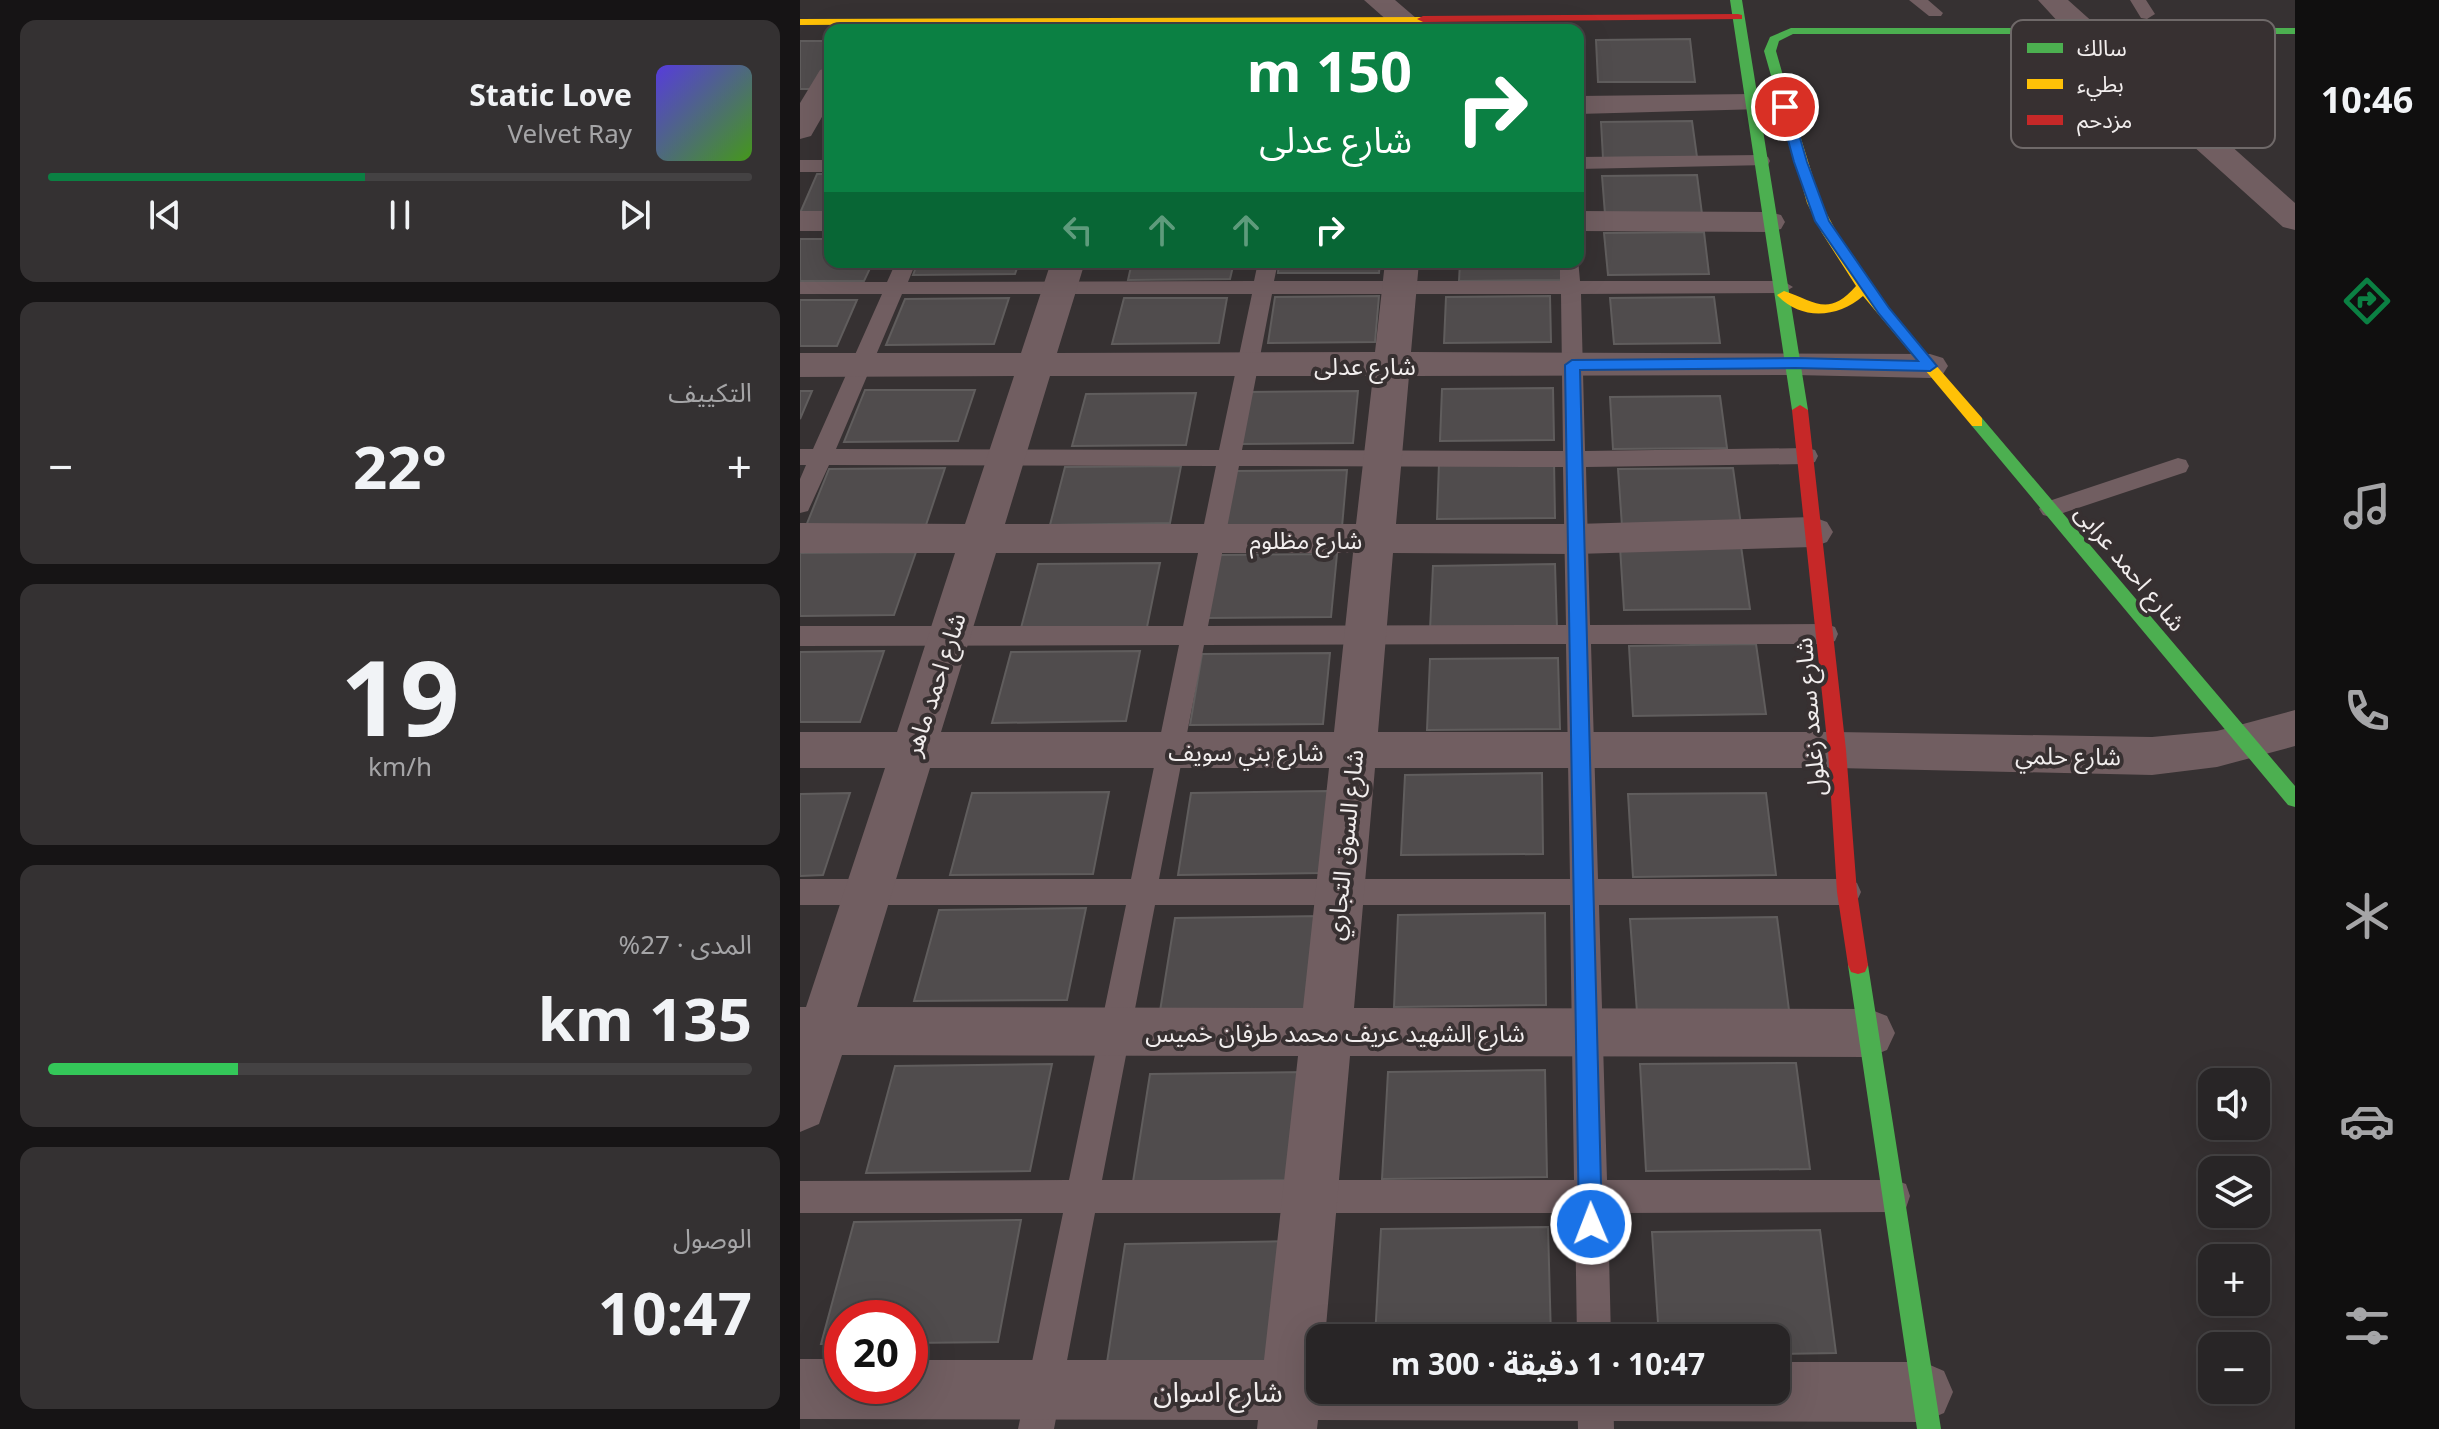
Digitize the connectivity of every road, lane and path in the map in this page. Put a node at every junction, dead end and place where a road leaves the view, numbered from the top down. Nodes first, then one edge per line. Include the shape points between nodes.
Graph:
1 (1378, 0) edge
2 (1917, 0) edge
3 (2142, 7) edge
4 (1742, 11) edge
5 (1935, 13) junction
6 (1779, 15) dead end
7 (2066, 15) edge
8 (2295, 16) edge
9 (2138, 20) edge
10 (800, 22) edge
11 (829, 24) edge
12 (1144, 24) edge
13 (1316, 24) edge
14 (1409, 24) edge
15 (2275, 30) edge
16 (2295, 31) edge
17 (824, 87) edge
18 (1752, 103) junction
19 (1584, 105) edge
20 (811, 111) edge
21 (2215, 148) edge
22 (1761, 161) junction
23 (1584, 163) edge
24 (800, 166) edge
25 (824, 166) edge
26 (2295, 220) edge
27 (800, 221) edge
28 (824, 221) edge
29 (1584, 221) edge
30 (1769, 222) junction
31 (903, 268) edge
32 (1064, 275) edge
33 (1266, 275) edge
34 (1400, 276) edge
35 (1571, 276) edge
36 (1865, 284) junction
37 (800, 288) edge
38 (895, 288) junction
39 (1784, 291) junction
40 (1795, 363) junction
41 (800, 365) edge
42 (861, 365) junction
43 (1035, 365) junction
44 (1248, 365) junction
45 (1391, 365) junction
46 (1572, 365) junction
47 (1930, 366) junction
48 (1807, 456) junction
49 (810, 457) edge
50 (1006, 458) junction
51 (1229, 458) junction
52 (1383, 458) junction
53 (1575, 459) junction
54 (2178, 466) dead end
55 (800, 505) edge
56 (2051, 509) junction
57 (1813, 532) junction
58 (800, 538) edge
59 (980, 539) junction
60 (1213, 539) junction
61 (1375, 539) junction
62 (1576, 539) junction
63 (1826, 634) junction
64 (800, 636) edge
65 (950, 636) junction
66 (1194, 636) junction
67 (1365, 636) junction
68 (1579, 636) junction
69 (2295, 728) edge
70 (2248, 743) junction
71 (800, 750) edge
72 (913, 750) junction
73 (1837, 750) junction
74 (1171, 751) junction
75 (1354, 751) junction
76 (1581, 751) junction
77 (2295, 799) edge
78 (800, 892) edge
79 (867, 892) junction
80 (1143, 892) junction
81 (1340, 892) junction
82 (1584, 892) junction
83 (1847, 892) junction
84 (812, 1031) edge
85 (1115, 1031) junction
86 (1326, 1032) junction
87 (1587, 1032) junction
88 (1869, 1033) junction
89 (800, 1106) edge
90 (1082, 1196) junction
91 (1310, 1196) junction
92 (1590, 1196) junction
93 (1894, 1196) junction
94 (800, 1197) edge
95 (1593, 1324) edge
96 (800, 1389) edge
97 (1790, 1401) edge
98 (1369, 1404) edge
99 (1040, 1410) edge
100 (1289, 1410) edge
101 (1926, 1411) edge

1 - 14 street
2 - 5 lane
3 - 7 main road
3 - 8 main road
4 - 14 main road
4 - 18 main road, شارع سعد زغلول
5 - 6 main road
5 - 7 main road
7 - 9 main road
7 - 36 main road via 1815,30 1781,34 1770,45 1813,201
10 - 11 main road
12 - 13 main road
13 - 14 main road
15 - 16 main road
17 - 20 street
18 - 19 street
18 - 22 main road, شارع سعد زغلول
21 - 26 street
22 - 23 lane
22 - 30 main road, شارع سعد زغلول
24 - 25 lane
27 - 28 street
29 - 30 street
30 - 39 main road, شارع سعد زغلول
31 - 38 lane
32 - 33 lane
32 - 38 lane
32 - 43 street, شارع احمد ماهر
33 - 34 lane
33 - 44 lane
34 - 35 lane
34 - 45 street, شارع السوق التجاري
35 - 39 lane
35 - 46 lane
36 - 39 main road via 1849,302 1821,311 1797,307
36 - 47 main road
37 - 38 lane
38 - 42 lane
39 - 40 main road, شارع سعد زغلول
40 - 46 street, شارع عدلى
40 - 47 street, شارع عدلى
40 - 48 main road, شارع سعد زغلول
41 - 42 street, شارع عدلى
42 - 43 street, شارع عدلى
42 - 49 lane
43 - 44 street, شارع عدلى
43 - 50 street, شارع احمد ماهر
44 - 45 street, شارع عدلى
44 - 51 lane
45 - 46 street, شارع عدلى
45 - 52 street, شارع السوق التجاري
46 - 53 lane
47 - 56 main road, شارع احمد عرابى
48 - 53 lane
48 - 57 main road, شارع سعد زغلول
49 - 50 lane
49 - 55 lane
50 - 51 lane
50 - 59 street, شارع احمد ماهر
51 - 52 lane
51 - 60 lane
52 - 53 lane
52 - 61 street, شارع السوق التجاري
53 - 62 lane
54 - 56 lane
56 - 70 main road, شارع احمد عرابى
57 - 62 street, شارع مظلوم
57 - 63 main road, شارع سعد زغلول
58 - 59 street, شارع مظلوم
59 - 60 street, شارع مظلوم
59 - 65 street, شارع احمد ماهر
60 - 61 street, شارع مظلوم
60 - 66 lane
61 - 62 street, شارع مظلوم
61 - 67 street, شارع السوق التجاري
62 - 68 lane
63 - 68 lane
63 - 73 main road, شارع سعد زغلول
64 - 65 lane
65 - 66 lane
65 - 72 street, شارع احمد ماهر
66 - 67 lane
66 - 74 lane
67 - 68 lane
67 - 75 street, شارع السوق التجاري
68 - 76 lane
69 - 70 street, شارع حلمي
70 - 73 street, شارع حلمي via 2152,756
70 - 77 main road, شارع احمد عرابى
71 - 72 street, شارع بني سويف
72 - 74 street, شارع بني سويف
72 - 79 street, شارع احمد ماهر
73 - 76 street, شارع بني سويف
73 - 83 main road, شارع سعد زغلول
74 - 75 street, شارع بني سويف
74 - 80 lane
75 - 76 street, شارع بني سويف
75 - 81 street, شارع السوق التجاري
76 - 82 lane
78 - 79 lane
79 - 80 lane
79 - 84 street, شارع احمد ماهر
80 - 81 lane
80 - 85 lane
81 - 82 lane
81 - 86 street, شارع السوق التجاري
82 - 83 lane
82 - 87 lane
83 - 88 main road, شارع سعد زغلول
84 - 85 street, شارع الشهيد عريف محمد طرفان خميس
84 - 89 street, شارع احمد ماهر
85 - 86 street, شارع الشهيد عريف محمد طرفان خميس
85 - 90 lane
86 - 87 street, شارع الشهيد عريف محمد طرفان خميس
86 - 91 street, شارع السوق التجاري
87 - 88 street, شارع الشهيد عريف محمد طرفان خميس
87 - 92 lane
88 - 93 main road, شارع سعد زغلول
90 - 91 lane
90 - 94 lane
90 - 99 lane
91 - 92 lane
91 - 100 street, شارع السوق التجاري
92 - 93 lane
92 - 95 lane
93 - 101 main road, شارع سعد زغلول
96 - 99 street, شارع اسوان
97 - 101 street, شارع اسوان
98 - 100 street, شارع اسوان
99 - 100 street, شارع اسوان

